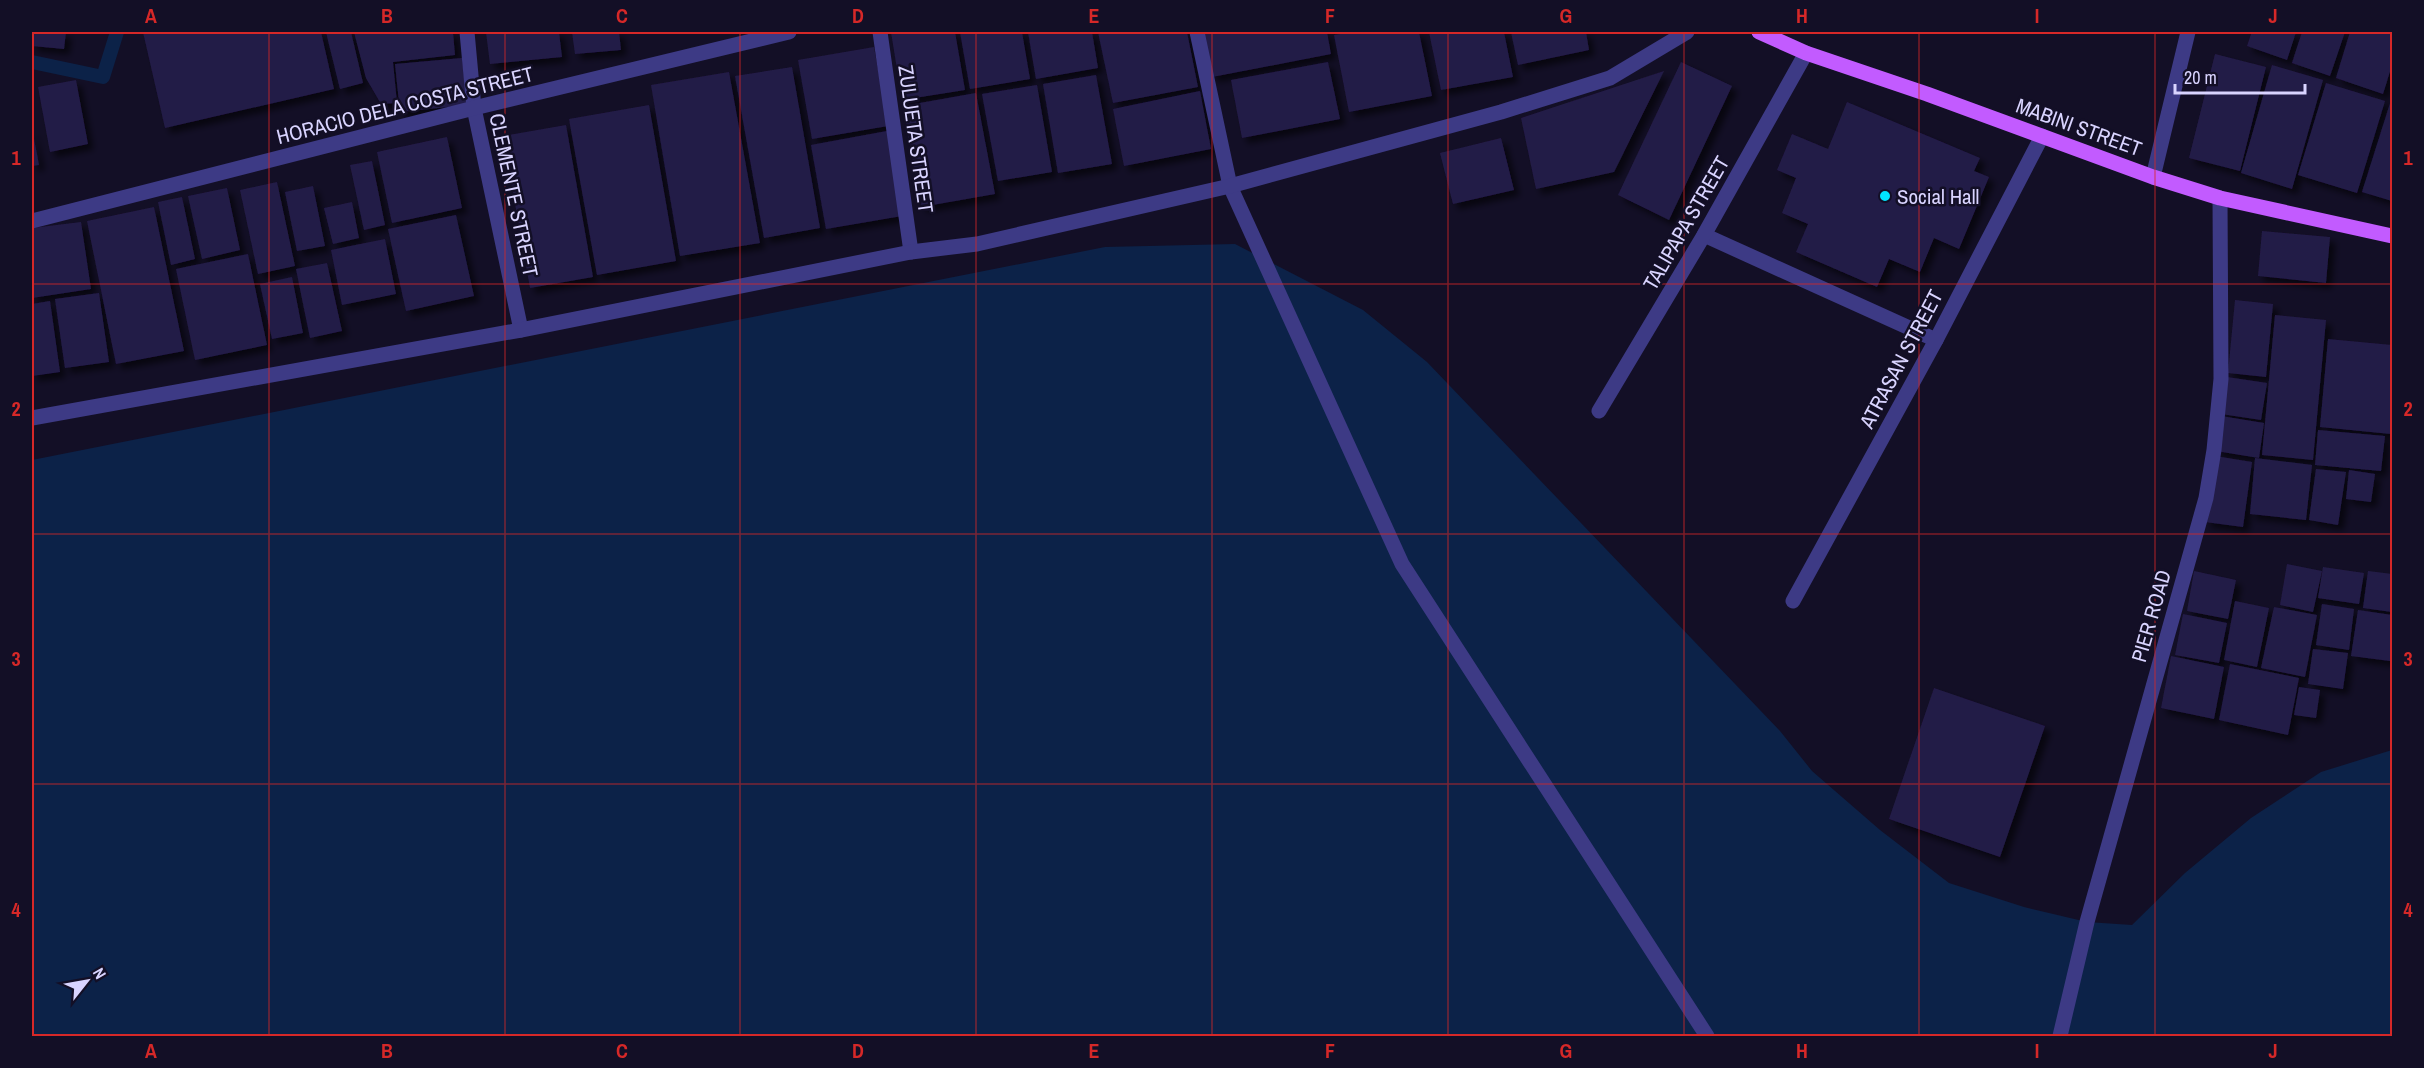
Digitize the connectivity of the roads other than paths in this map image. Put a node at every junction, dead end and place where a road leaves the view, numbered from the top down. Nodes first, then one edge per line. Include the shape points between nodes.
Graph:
1 (467, 32) edge
2 (789, 32) edge
3 (880, 32) edge
4 (1197, 32) edge
5 (1686, 32) edge
6 (1759, 32) edge
7 (2188, 32) edge
8 (1806, 53) junction
9 (474, 108) junction
10 (2042, 135) junction
11 (2153, 177) junction
12 (1230, 186) junction
13 (2220, 198) junction
14 (32, 222) edge
15 (1704, 235) junction
16 (2392, 236) edge
17 (911, 252) junction
18 (521, 330) junction
19 (1936, 340) junction
20 (1599, 411) dead end
21 (32, 418) edge
22 (1793, 601) dead end
23 (1707, 1036) edge
24 (2060, 1036) edge

1 - 9 street, CLEMENTE STREET
2 - 9 street, HORACIO DELA COSTA STREET
3 - 17 street, ZULUETA STREET
4 - 12 street
5 - 12 street via 1610,78
6 - 8 main road, MABINI STREET
7 - 11 street
8 - 10 main road, MABINI STREET
8 - 15 street, TALIPAPA STREET
9 - 14 street, HORACIO DELA COSTA STREET
9 - 18 street, CLEMENTE STREET
10 - 11 main road, MABINI STREET
10 - 19 street, ATRASAN STREET
11 - 13 main road, MABINI STREET
12 - 17 street via 977,244
12 - 23 street via 1402,564
13 - 16 main road, MABINI STREET
13 - 24 street, PIER ROAD via 2221,379 2206,498 2087,922
15 - 19 street
15 - 20 street, TALIPAPA STREET
17 - 18 street
18 - 21 street
19 - 22 street, ATRASAN STREET

